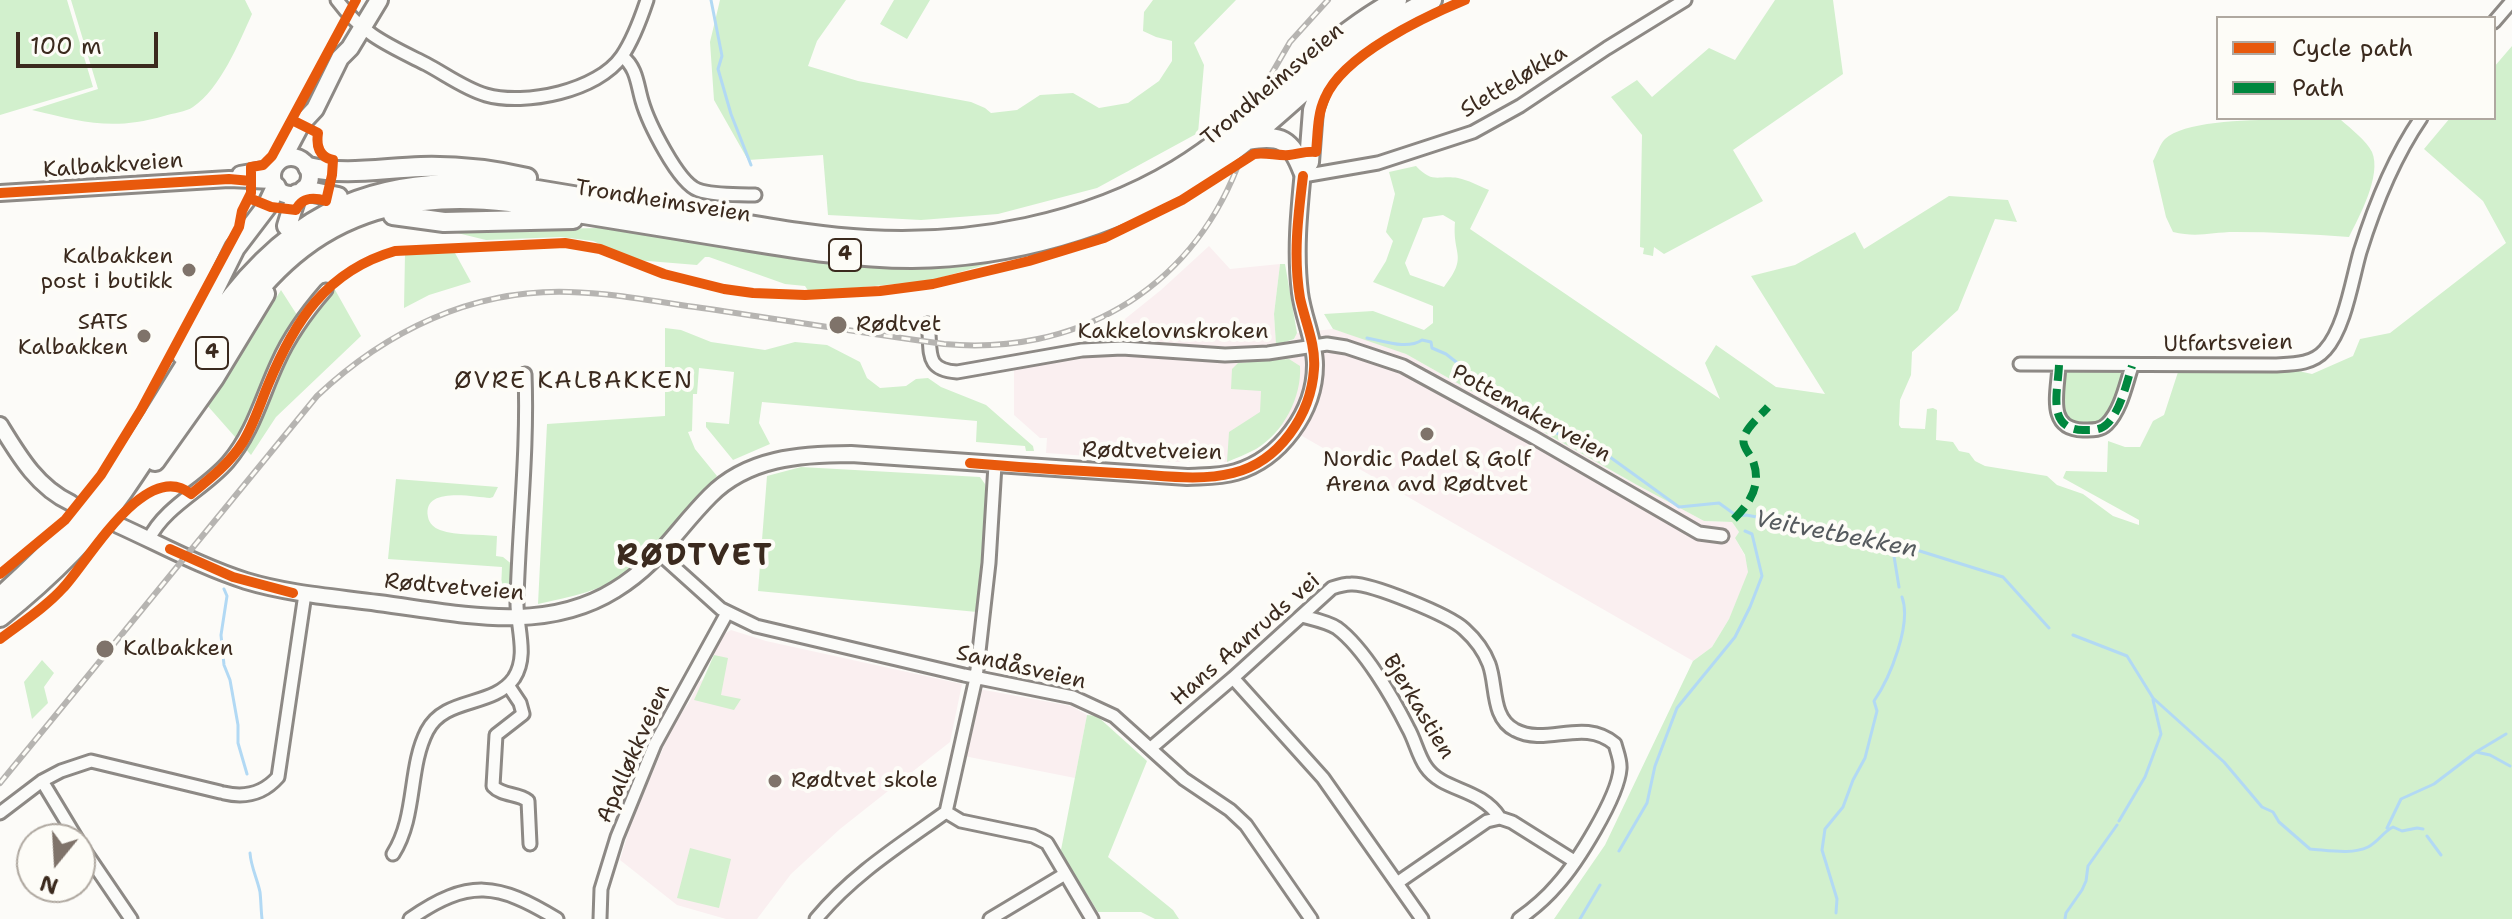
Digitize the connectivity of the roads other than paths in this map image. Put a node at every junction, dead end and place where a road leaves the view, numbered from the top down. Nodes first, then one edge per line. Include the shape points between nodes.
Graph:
1 (337, 0) edge
2 (367, 0) edge
3 (379, 0) edge
4 (647, 0) edge
5 (1397, 0) edge
6 (1432, 0) edge
7 (1685, 0) edge
8 (2512, 1) edge
9 (2496, 20) edge
10 (358, 25) junction
11 (622, 56) junction
12 (1329, 68) junction
13 (315, 109) junction
14 (2420, 120) edge
15 (1248, 140) junction
16 (305, 163) junction
17 (276, 173) junction
18 (1303, 173) junction
19 (301, 192) junction
20 (0, 193) edge
21 (755, 195) dead end
22 (338, 197) dead end
23 (599, 208) junction
24 (393, 215) dead end
25 (287, 226) dead end
26 (326, 290) dead end
27 (265, 294) dead end
28 (928, 324) dead end
29 (1312, 346) junction
30 (2020, 364) dead end
31 (2059, 365) junction
32 (2132, 366) junction
33 (525, 374) dead end
34 (165, 399) junction
35 (1, 431) edge
36 (995, 465) junction
37 (124, 490) junction
38 (71, 503) dead end
39 (118, 525) dead end
40 (1722, 536) dead end
41 (149, 539) junction
42 (661, 555) junction
43 (305, 594) junction
44 (0, 597) edge
45 (727, 613) junction
46 (1302, 616) junction
47 (0, 617) edge
48 (518, 619) junction
49 (976, 678) junction
50 (1233, 678) junction
51 (508, 685) junction
52 (1151, 748) junction
53 (42, 781) junction
54 (946, 812) junction
55 (0, 813) edge
56 (1500, 818) junction
57 (67, 823) edge
58 (530, 844) dead end
59 (393, 854) dead end
60 (1574, 861) junction
61 (96, 867) edge
62 (1065, 874) junction
63 (1397, 883) junction
64 (131, 919) edge
65 (410, 919) edge
66 (557, 919) edge
67 (600, 919) edge
68 (816, 919) edge
69 (990, 919) edge
70 (1092, 919) edge
71 (1311, 919) edge
72 (1422, 919) edge
73 (1519, 919) edge

1 - 10 street
2 - 10 main road
3 - 10 main road
4 - 11 street
5 - 23 highway, Trondheimsveien / 4 via 1336,40 1246,121 1189,163 1106,203 1041,224 941,239 863,240
6 - 12 highway, Trondheimsveien / 4 via 1372,34
7 - 18 street, Sletteløkka via 1473,132 1378,163
8 - 9 street
10 - 11 street via 471,89 504,98 563,92 601,75
10 - 13 main road via 343,43
11 - 21 street via 634,69 654,133 689,184 702,191
12 - 15 highway, Trondheimsveien / 4
12 - 18 highway via 1317,96
13 - 16 main road via 303,142
13 - 17 main road via 301,124
14 - 32 street, Utfartsveien via 2390,170 2325,350 2288,365
15 - 18 highway via 1283,140 1296,153
15 - 23 highway, Trondheimsveien / 4 via 1197,177 1112,218 1044,240 968,254 891,258 831,253
16 - 17 main road via 295,157
16 - 19 main road via 310,182
16 - 23 highway via 333,172 482,169 525,177
17 - 19 main road via 285,194
17 - 20 street, Kalbakkveien
17 - 34 highway via 267,206 235,248 186,343
18 - 29 street, Rødtvetveien via 1296,246
19 - 22 highway
19 - 25 highway
23 - 24 highway via 559,221 444,222
23 - 34 highway, Trondheimsveien / 4 via 513,186 445,182 393,190 338,208 260,263 218,316
23 - 37 highway, Trondheimsveien / 4 via 447,198 381,208 328,231 286,260 247,302
26 - 41 street via 282,352 241,446
27 - 37 highway via 171,441
28 - 29 street, Kakkelovnskroken via 934,365 957,372 1082,350 1225,355
29 - 36 street, Rødtvetveien via 1312,385 1300,418 1270,455 1245,469 1187,477
29 - 40 street, Pottemakerveien via 1346,347 1403,366 1699,533
30 - 31 street, Utfartsveien
31 - 32 street, Utfartsveien
31 - 32 street via 2060,422 2080,430 2106,426
33 - 48 street
34 - 44 highway, Trondheimsveien / 4 via 80,519
35 - 38 street via 41,483
36 - 42 street, Rødtvetveien via 851,454 776,461 721,486
36 - 49 street
37 - 47 highway, Trondheimsveien / 4 via 74,551
39 - 41 street, Rødtvetveien
41 - 43 street, Rødtvetveien via 233,577
42 - 45 street, Sandåsveien
42 - 48 street, Rødtvetveien via 600,599
43 - 48 street, Rødtvetveien
43 - 53 street via 278,777 269,786 252,794 222,793 91,761
45 - 49 street, Sandåsveien via 756,626
45 - 67 street, Apalløkkveien via 655,744 617,837 601,889
46 - 50 street, Hans Aanruds vei
46 - 56 street, Bjerkastien via 1335,627 1363,654 1409,728 1425,767 1446,784 1492,806
46 - 60 street, Hans Aanruds vei via 1332,588 1373,586 1462,626 1489,664 1499,715 1512,729 1530,735 1596,733 1615,744 1621,766 1617,784
48 - 51 street via 520,666
49 - 52 street, Sandåsveien via 1073,697 1114,716
49 - 54 street
50 - 52 street, Hans Aanruds vei
50 - 63 street via 1323,778
51 - 58 street via 523,714 496,735 493,786 528,801
51 - 59 street via 450,708 428,729 403,835
52 - 71 street, Sandåsveien via 1246,825
53 - 55 street
53 - 57 street
54 - 62 street via 961,821 1043,840
54 - 68 street via 867,868
56 - 60 street, Bjerkastien
56 - 63 street via 1487,821
60 - 73 street, Hans Aanruds vei via 1558,884
61 - 64 street
62 - 69 street
62 - 70 street
63 - 72 street
65 - 66 street via 451,895 485,890 519,898

